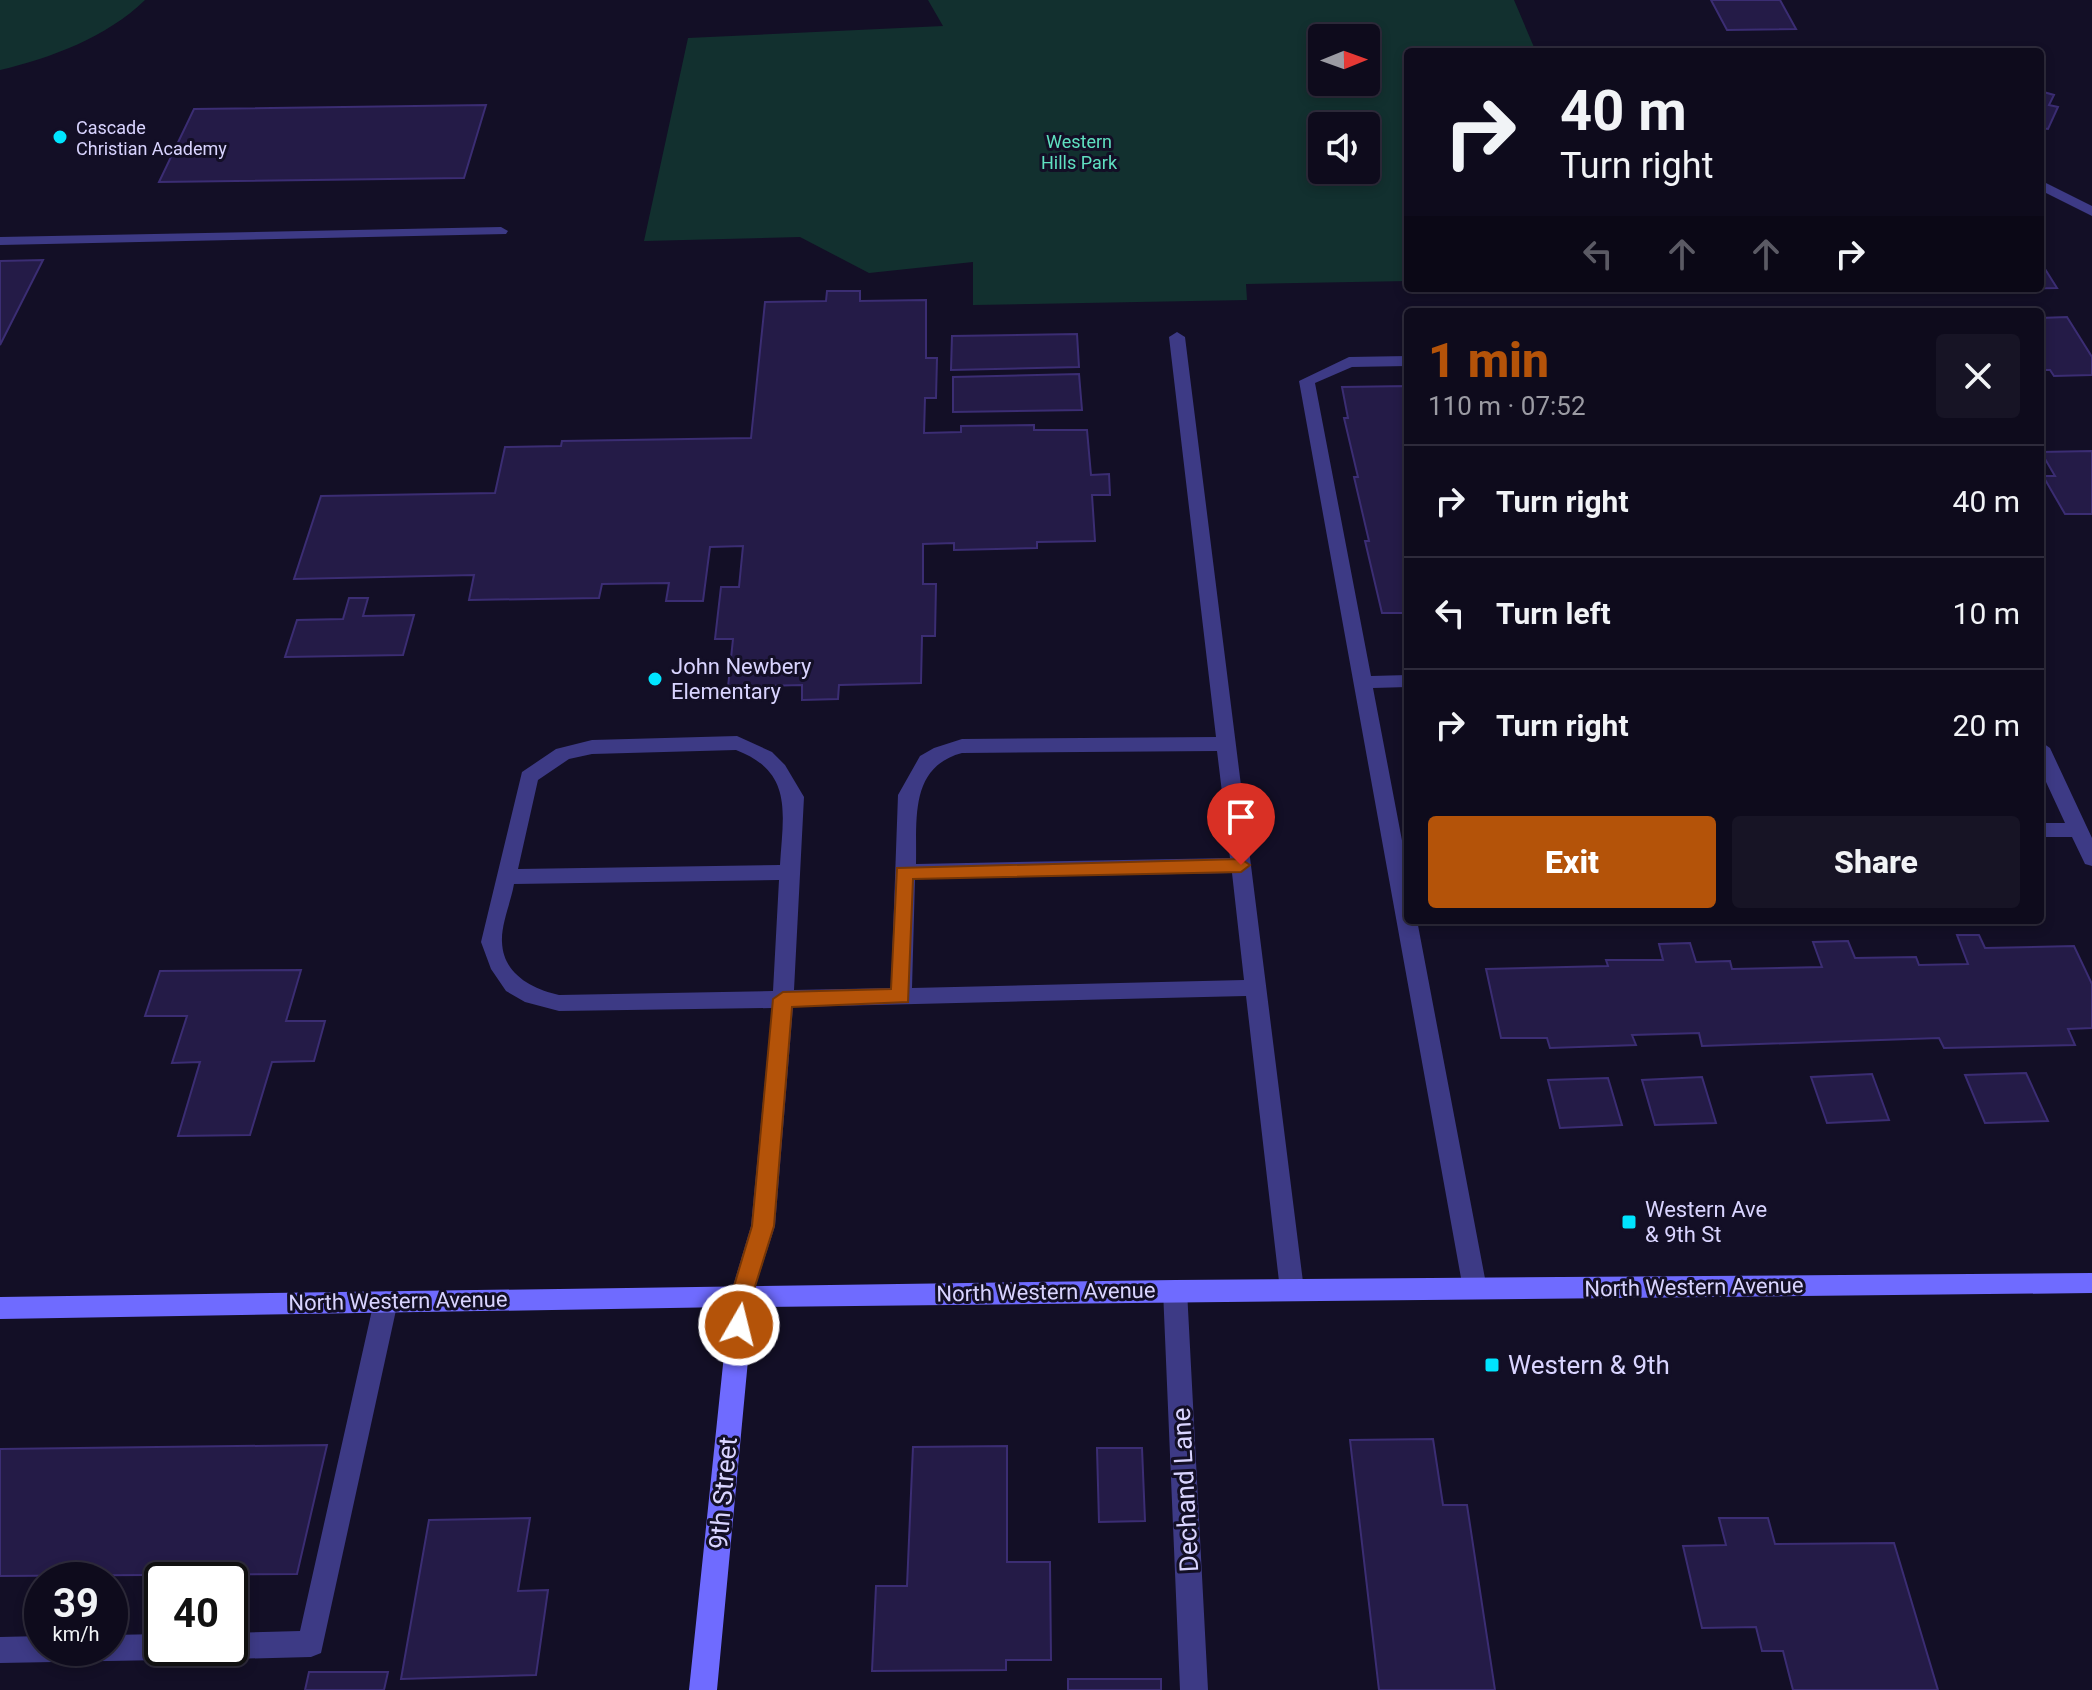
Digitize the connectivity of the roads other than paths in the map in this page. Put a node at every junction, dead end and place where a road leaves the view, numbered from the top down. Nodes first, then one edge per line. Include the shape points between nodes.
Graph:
1 (2044, 186) edge
2 (2092, 212) edge
3 (501, 231) dead end
4 (0, 241) edge
5 (1177, 337) dead end
6 (1404, 361) edge
7 (1404, 681) edge
8 (1363, 682) junction
9 (1226, 744) junction
10 (2044, 757) edge
11 (2044, 830) edge
12 (2078, 830) junction
13 (1400, 839) edge
14 (2092, 859) edge
15 (1404, 863) edge
16 (1241, 865) junction
17 (790, 872) junction
18 (904, 872) junction
19 (506, 877) junction
20 (1414, 924) edge
21 (1256, 988) junction
22 (901, 997) junction
23 (783, 999) junction
24 (2092, 1283) edge
25 (1475, 1289) junction
26 (1175, 1290) junction
27 (1292, 1290) junction
28 (742, 1296) junction
29 (386, 1301) junction
30 (0, 1308) edge
31 (248, 1646) edge
32 (0, 1650) edge
33 (24, 1650) edge
34 (703, 1690) edge
35 (1194, 1690) edge

1 - 2 street
3 - 4 street
5 - 9 street
6 - 8 street via 1349,362 1307,381
7 - 8 street
8 - 13 street
9 - 16 street
9 - 18 street via 962,746 933,753 908,795
10 - 12 street
11 - 12 street
12 - 14 street
13 - 15 street
16 - 18 street
16 - 21 street
17 - 19 street
17 - 19 street via 794,797 780,767 759,750 737,743 592,747 563,754 529,777
17 - 23 street
18 - 22 street
19 - 23 street via 491,942 498,968 523,996 559,1003
20 - 25 street
21 - 22 street
21 - 27 street
22 - 23 street
23 - 28 street via 763,1226
24 - 25 main road, North Western Avenue
25 - 27 main road, North Western Avenue
26 - 27 main road, North Western Avenue
26 - 28 main road, North Western Avenue
26 - 35 street, Dechand Lane
28 - 29 main road, North Western Avenue
28 - 34 main road, 9th Street
29 - 30 main road, North Western Avenue
29 - 31 street via 311,1644
32 - 33 street

